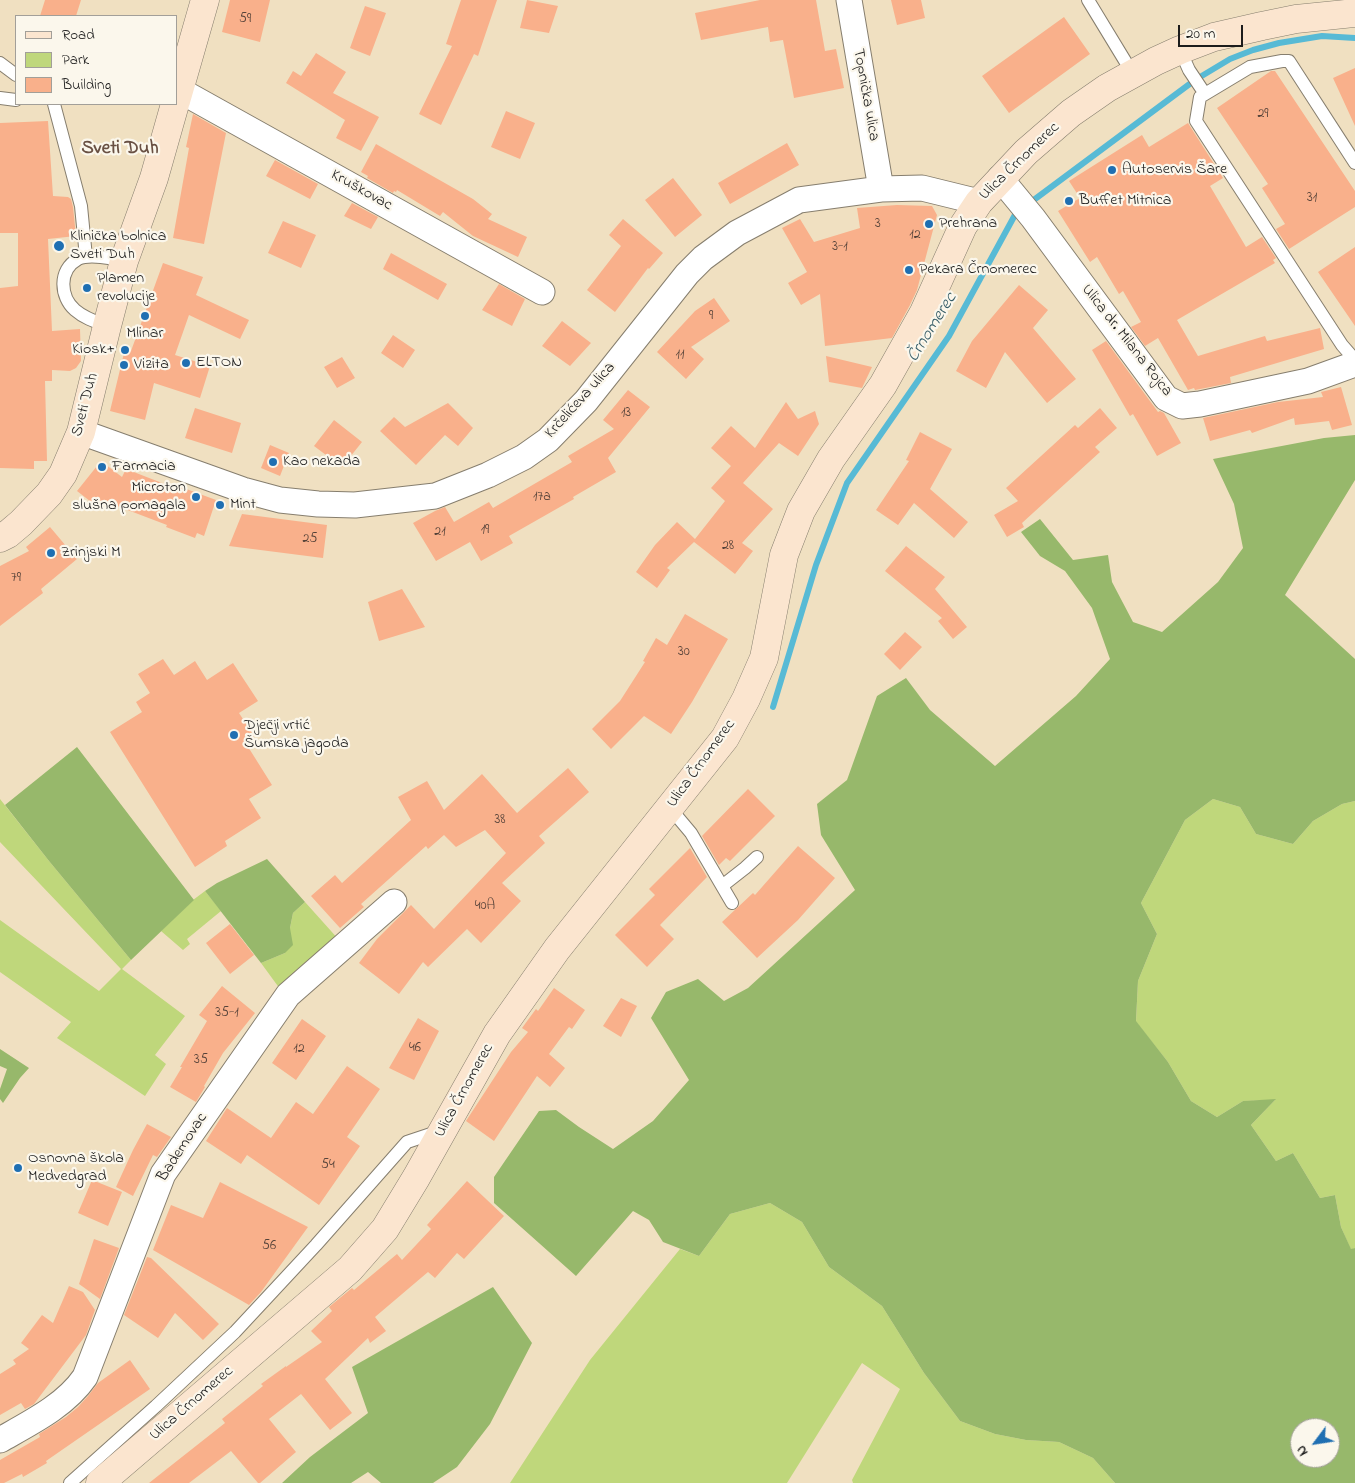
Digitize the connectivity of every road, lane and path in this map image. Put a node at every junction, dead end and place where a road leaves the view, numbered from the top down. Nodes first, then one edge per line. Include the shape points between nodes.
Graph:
1 (205, 0) edge
2 (849, 0) edge
3 (1088, 0) edge
4 (1355, 13) edge
5 (1185, 60) junction
6 (0, 64) edge
7 (15, 74) edge
8 (1133, 74) junction
9 (1204, 92) junction
10 (178, 94) edge
11 (0, 98) edge
12 (178, 99) edge
13 (15, 100) edge
14 (53, 105) edge
15 (175, 105) edge
16 (1355, 163) edge
17 (1000, 178) junction
18 (881, 189) junction
19 (979, 202) junction
20 (86, 257) junction
21 (124, 261) junction
22 (542, 292) dead end
23 (107, 326) junction
24 (1355, 362) edge
25 (81, 432) junction
26 (0, 538) edge
27 (670, 808) junction
28 (756, 857) dead end
29 (722, 886) junction
30 (394, 902) dead end
31 (732, 903) dead end
32 (442, 1131) junction
33 (0, 1440) edge
34 (70, 1483) edge
35 (100, 1483) edge

1 - 10 street, Sveti Duh
2 - 18 street, Topnička ulica
3 - 8 lane
4 - 5 street, Ulica Črnomerec via 1296,19 1214,37
5 - 8 street, Ulica Črnomerec
5 - 9 lane
6 - 7 lane
8 - 17 street, Ulica Črnomerec via 1071,113
9 - 16 lane via 1250,67 1289,62
9 - 24 lane via 1200,97 1196,121
11 - 13 lane
12 - 22 street, Kruškovac
14 - 20 lane via 81,206
15 - 21 street, Sveti Duh via 154,178
17 - 19 street, Ulica Črnomerec
17 - 24 street, Ulica dr. Milana Rojca via 1026,208 1166,398 1182,406 1200,404 1308,381
18 - 19 street, Krčelićeva ulica via 922,188
18 - 25 street, Krčelićeva ulica via 799,200 737,233 687,274 586,401 548,440 524,457 488,475 435,496 355,505 280,500 243,490
19 - 27 street, Ulica Črnomerec via 963,226 924,312 883,385 831,459 801,511 784,555 764,658 746,699 725,738
20 - 21 lane
20 - 23 lane via 68,268 64,276 64,290 73,309
21 - 23 street, Sveti Duh
23 - 25 street, Sveti Duh
25 - 26 street, Sveti Duh via 63,474 49,494 21,523
27 - 29 lane via 692,834
27 - 32 street, Ulica Črnomerec via 546,964 497,1034
28 - 29 lane
29 - 31 lane
30 - 33 street, Bademovac via 288,995 163,1174 85,1378 54,1408
32 - 34 lane via 407,1142 235,1332
32 - 35 street, Ulica Črnomerec via 385,1229 350,1269

